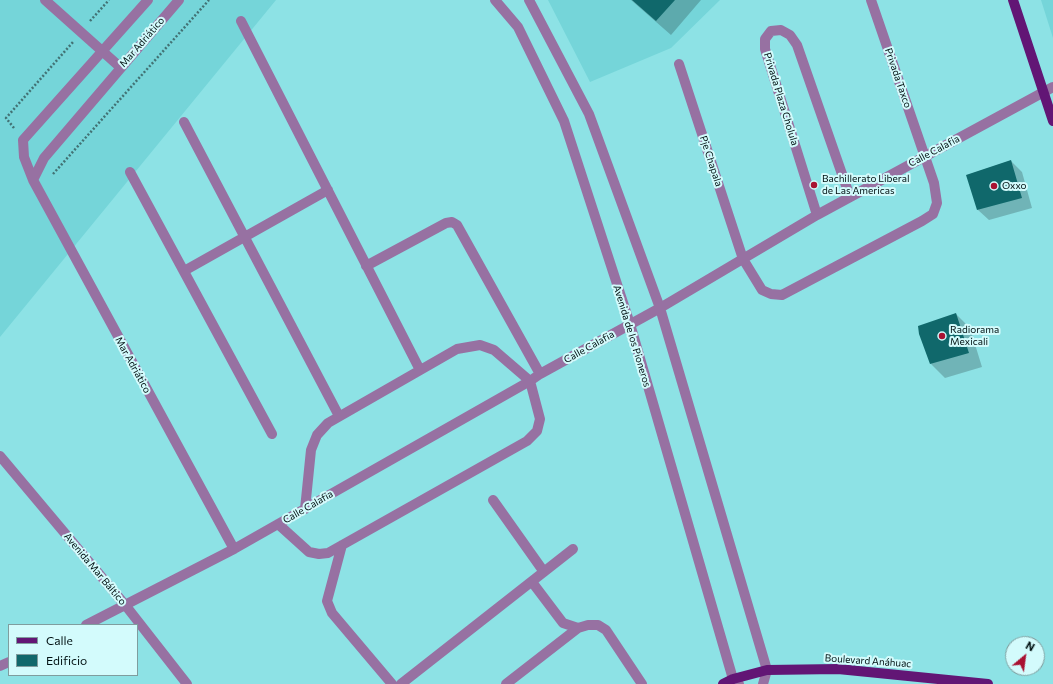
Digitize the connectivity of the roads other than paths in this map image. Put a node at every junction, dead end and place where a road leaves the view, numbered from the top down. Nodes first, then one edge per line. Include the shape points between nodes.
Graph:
1 (45, 0) edge
2 (148, 0) edge
3 (179, 0) edge
4 (495, 0) edge
5 (530, 0) edge
6 (871, 0) edge
7 (1013, 0) edge
8 (241, 21) dead end
9 (103, 51) junction
10 (679, 64) dead end
11 (120, 67) junction
12 (1053, 87) edge
13 (1044, 92) junction
14 (1053, 121) edge
15 (184, 122) dead end
16 (925, 156) junction
17 (130, 172) dead end
18 (33, 180) junction
19 (328, 190) junction
20 (850, 197) junction
21 (817, 214) junction
22 (245, 238) junction
23 (744, 259) junction
24 (366, 266) junction
25 (184, 271) junction
26 (660, 308) junction
27 (630, 324) junction
28 (420, 370) junction
29 (540, 374) junction
30 (530, 381) junction
31 (339, 416) junction
32 (272, 434) dead end
33 (0, 456) edge
34 (493, 500) dead end
35 (305, 509) junction
36 (278, 524) junction
37 (342, 545) junction
38 (234, 549) junction
39 (573, 549) dead end
40 (544, 572) junction
41 (532, 582) junction
42 (126, 606) junction
43 (88, 624) edge
44 (578, 628) junction
45 (767, 670) junction
46 (736, 682) edge
47 (187, 684) edge
48 (392, 684) edge
49 (401, 684) edge
50 (506, 684) edge
51 (642, 684) edge
52 (723, 684) edge
53 (764, 684) edge
54 (988, 684) edge

1 - 9 street
2 - 9 street, Mar Adriático
3 - 11 street, Mar Adriático
4 - 27 street, Avenida de los Pioneros via 518,27 564,121
5 - 26 street via 589,114
6 - 16 street, Privada Taxco
7 - 13 main road
8 - 19 street
9 - 11 street
9 - 18 street, Mar Adriático via 23,140 24,157
10 - 23 street, Pje Chapala
11 - 18 street, Mar Adriático via 44,158
12 - 13 street, Calle Calafia
13 - 14 main road
13 - 16 street, Calle Calafia
15 - 22 street
16 - 20 street, Calle Calafia
16 - 23 street, Privada Taxco via 934,183 937,203 933,214 922,221 782,295 762,290
17 - 25 street
18 - 38 street, Mar Adriático
19 - 22 street
19 - 24 street
20 - 21 street, Calle Calafia
20 - 21 street, Privada Plaza Cholula via 797,45 790,35 781,30 771,31 765,39 765,49
21 - 23 street, Calle Calafia
22 - 25 street
22 - 31 street
23 - 26 street, Calle Calafia
24 - 28 street
24 - 29 street via 446,223 452,222 457,225
25 - 32 street
26 - 27 street, Calle Calafia
26 - 45 street
27 - 29 street, Calle Calafia
27 - 46 street, Avenida de los Pioneros
28 - 30 street via 457,349 480,345 494,350
28 - 31 street
29 - 30 street, Calle Calafia
30 - 35 street, Calle Calafia
30 - 37 street via 540,419 537,431 527,442
31 - 35 street via 328,422 317,435 311,450
33 - 42 street, Avenida Mar Báltico
34 - 40 street
35 - 36 street, Calle Calafia
36 - 37 street via 309,552 328,553
36 - 38 street, Calle Calafia
37 - 48 street via 327,601 332,613
38 - 42 street, Calle Calafia
39 - 40 street
40 - 41 street
41 - 44 street via 557,617 570,627
41 - 49 street
42 - 43 street, Calle Calafia
42 - 47 street, Avenida Mar Báltico
44 - 50 street
44 - 51 street via 598,625 606,630
45 - 46 main road, Boulevard Anáhuac
45 - 53 street
45 - 54 main road, Boulevard Anáhuac via 838,669
46 - 52 main road, Boulevard Anáhuac

